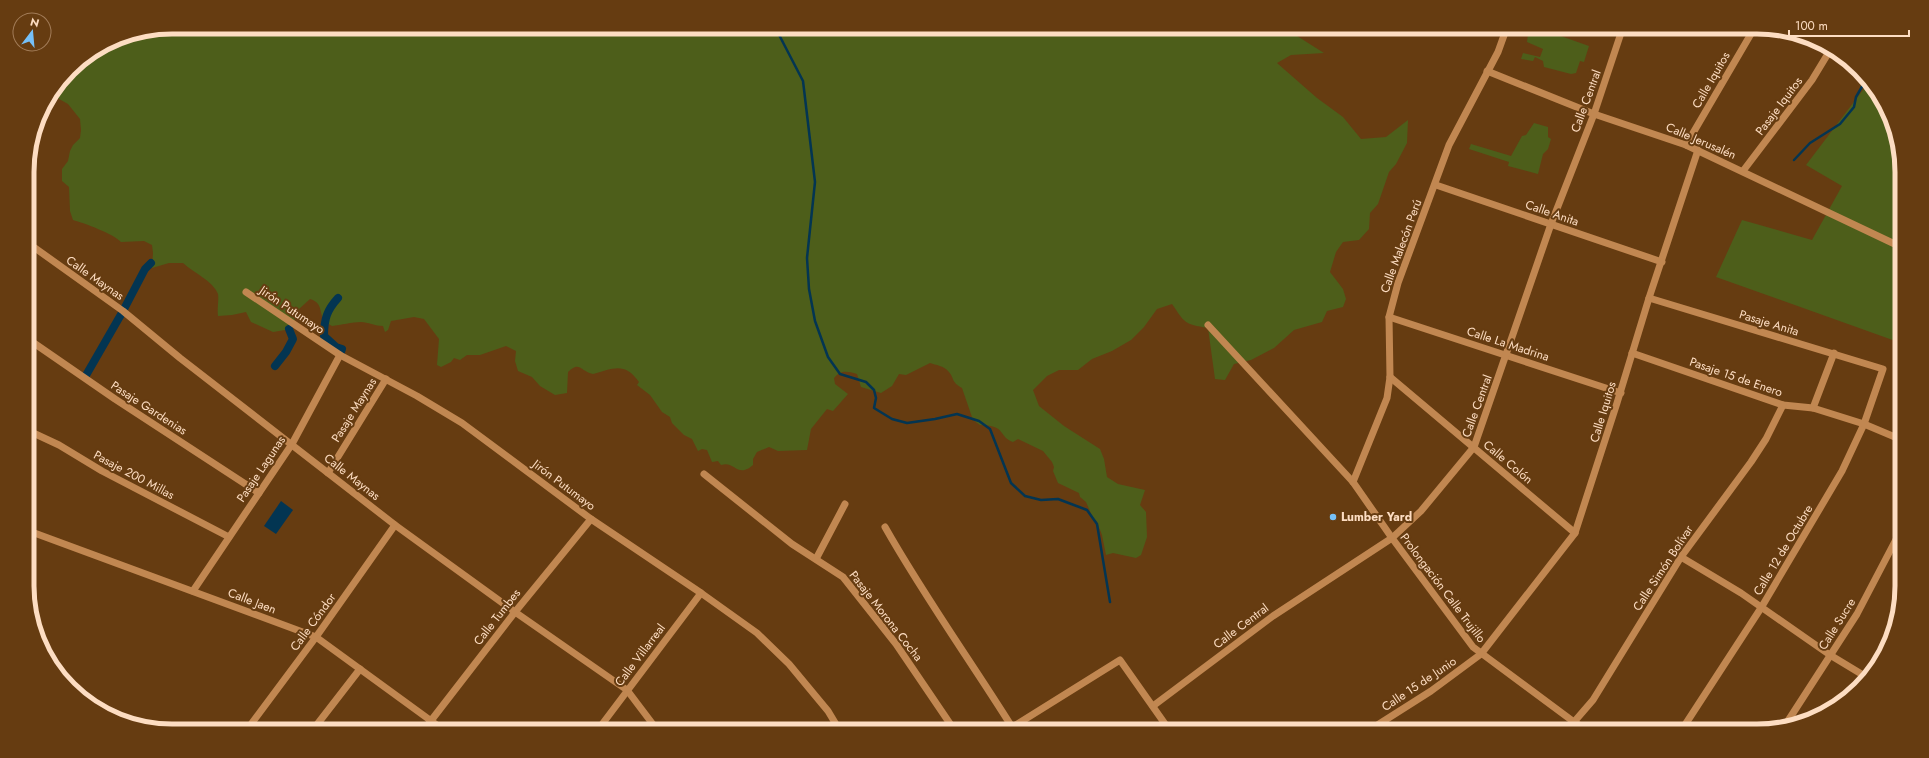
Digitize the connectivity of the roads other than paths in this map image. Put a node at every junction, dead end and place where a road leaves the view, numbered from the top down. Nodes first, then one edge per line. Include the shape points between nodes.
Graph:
1 (1504, 34) edge
2 (1621, 34) edge
3 (1751, 34) edge
4 (1828, 54) edge
5 (1487, 71) junction
6 (1594, 114) junction
7 (1686, 145) junction
8 (1698, 150) junction
9 (1743, 171) junction
10 (1436, 185) junction
11 (1551, 224) junction
12 (1895, 244) edge
13 (34, 247) edge
14 (1662, 262) junction
15 (246, 292) dead end
16 (1649, 298) junction
17 (1388, 317) junction
18 (1208, 326) dead end
19 (34, 343) edge
20 (1632, 353) junction
21 (1834, 353) junction
22 (340, 355) junction
23 (1507, 355) junction
24 (1883, 369) joint
25 (1390, 377) junction
26 (386, 379) junction
27 (1620, 393) junction
28 (1783, 405) junction
29 (1813, 408) junction
30 (1864, 424) junction
31 (34, 433) edge
32 (1895, 437) edge
33 (292, 444) junction
34 (1474, 447) junction
35 (328, 472) junction
36 (704, 474) dead end
37 (1354, 482) junction
38 (259, 492) junction
39 (845, 504) dead end
40 (591, 519) junction
41 (395, 525) junction
42 (885, 527) dead end
43 (34, 533) edge
44 (1575, 533) junction
45 (229, 538) junction
46 (1392, 538) junction
47 (1895, 544) edge
48 (1893, 548) joint
49 (1681, 556) junction
50 (816, 559) junction
51 (193, 590) junction
52 (701, 593) junction
53 (1761, 608) junction
54 (515, 612) junction
55 (316, 637) junction
56 (1481, 654) junction
57 (1830, 655) junction
58 (360, 669) junction
59 (1862, 675) edge
60 (627, 690) junction
61 (1153, 706) junction
62 (430, 720) junction
63 (1789, 720) edge
64 (1574, 722) junction
65 (251, 724) edge
66 (317, 724) edge
67 (427, 724) edge
68 (435, 724) edge
69 (602, 724) edge
70 (653, 724) edge
71 (836, 724) edge
72 (950, 724) edge
73 (1006, 724) edge
74 (1017, 724) edge
75 (1165, 724) edge
76 (1379, 724) edge
77 (1577, 724) edge
78 (1686, 724) edge

1 - 5 street, Calle Malecón Perú via 1498,52
2 - 6 street, Calle Central
3 - 7 street, Calle Iquitos
4 - 9 street, Pasaje Iquitos via 1812,80
5 - 6 street, Calle Jerusalén
5 - 10 street, Calle Malecón Perú via 1449,145
6 - 7 street, Calle Jerusalén
6 - 11 street, Calle Central
7 - 8 street, Calle Jerusalén
8 - 9 street, Calle Jerusalén
8 - 14 street, Calle Iquitos
9 - 12 street, Calle Jerusalén
10 - 11 street, Calle Anita
10 - 17 street, Calle Malecón Perú via 1398,283
11 - 14 street, Calle Anita
11 - 23 street, Calle Central
13 - 33 street, Calle Maynas via 123,312
14 - 16 street, Calle Iquitos
15 - 22 street, Jirón Putumayo
16 - 20 street, Calle Iquitos
16 - 21 street, Pasaje Anita
17 - 23 street, Calle La Madrina
17 - 25 street, Calle Malecón Perú
18 - 37 street, Prolongación Calle Trujillo
19 - 38 street, Pasaje Gardenias
20 - 27 street, Calle Iquitos
20 - 28 street, Pasaje 15 de Enero
21 - 24 street, Pasaje Anita
21 - 29 street
22 - 26 street, Jirón Putumayo
22 - 33 street, Pasaje Lagunas
23 - 27 street, Calle La Madrina
23 - 34 street, Calle Central
24 - 30 street, Calle 12 de Octubre
25 - 34 street, Calle Colón
25 - 37 street, Calle Malecón Perú via 1387,398
26 - 35 street, Pasaje Maynas
26 - 40 street, Jirón Putumayo via 462,423
27 - 44 street, Calle Iquitos
28 - 29 street, Pasaje 15 de Enero
28 - 49 street, Calle Simón Bolívar via 1766,439
29 - 30 street, Pasaje 15 de Enero
30 - 32 street, Pasaje 15 de Enero
30 - 53 street, Calle 12 de Octubre via 1842,471
31 - 45 street, Pasaje 200 Millas
33 - 35 street, Calle Maynas
33 - 38 street, Pasaje Lagunas
34 - 44 street, Calle Colón
34 - 46 street, Calle Central via 1421,511
35 - 41 street, Calle Maynas
36 - 50 street, Pasaje Morona Cocha via 792,544
37 - 46 street, Prolongación Calle Trujillo
38 - 45 street, Pasaje Lagunas
39 - 50 street
40 - 52 street, Jirón Putumayo
40 - 54 street, Calle Tumbes
41 - 54 street, Calle Maynas
41 - 55 street, Calle Cóndor
42 - 73 street via 913,576 986,684
43 - 51 street, Calle Jaen
44 - 56 street, Calle Iquitos
45 - 51 street, Pasaje Lagunas
46 - 56 street, Prolongación Calle Trujillo via 1473,647
46 - 61 street, Calle Central via 1273,616
47 - 48 street, Calle Sucre
48 - 57 street, Calle Sucre via 1858,614
49 - 53 street
49 - 64 street, Calle Simón Bolívar via 1597,694
50 - 72 street, Pasaje Morona Cocha via 843,577 896,644
51 - 55 street, Calle Jaen
52 - 60 street, Calle Villarreal
52 - 71 street, Jirón Putumayo via 757,633 784,659
53 - 57 street
53 - 78 street, Calle 12 de Octubre
54 - 60 street, Calle Maynas
54 - 62 street, Calle Tumbes
55 - 58 street, Calle Jaen
55 - 65 street, Calle Cóndor
56 - 64 street, Prolongación Calle Trujillo
56 - 76 street, Calle 15 de Junio via 1431,691
57 - 59 street
57 - 63 street, Calle Sucre
58 - 62 street, Calle Jaen
58 - 66 street
60 - 69 street, Calle Villarreal
60 - 70 street, Calle Maynas
61 - 74 street via 1120,660
61 - 75 street
62 - 67 street, Calle Tumbes
62 - 68 street, Calle Jaen
64 - 77 street, Prolongación Calle Trujillo

